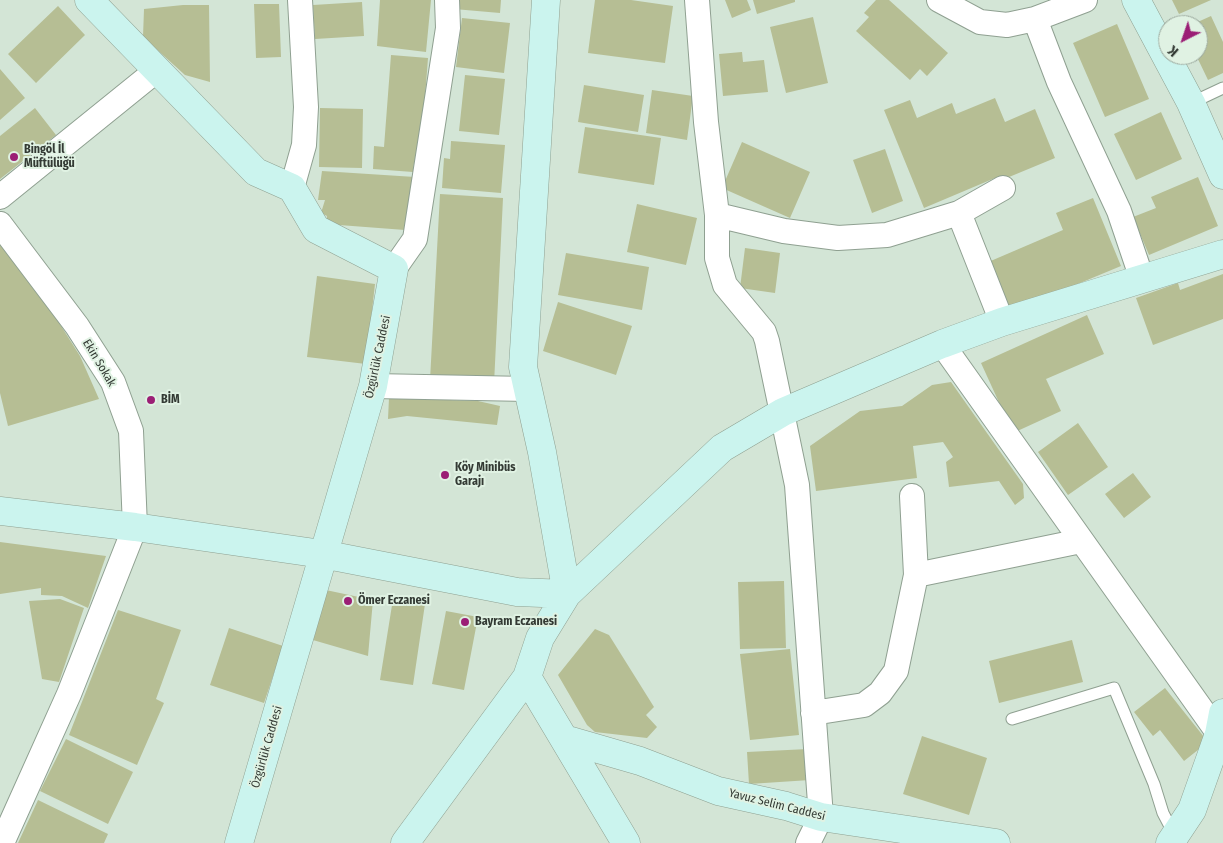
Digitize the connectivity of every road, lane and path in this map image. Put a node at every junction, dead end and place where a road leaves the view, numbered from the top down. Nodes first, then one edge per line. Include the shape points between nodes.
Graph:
1 (89, 0) edge
2 (300, 0) edge
3 (447, 0) edge
4 (546, 0) edge
5 (697, 0) edge
6 (939, 0) edge
7 (1085, 0) edge
8 (1136, 0) edge
9 (1035, 19) junction
10 (157, 70) junction
11 (1223, 88) edge
12 (1191, 103) junction
13 (1223, 175) edge
14 (292, 188) junction
15 (1003, 188) dead end
16 (0, 197) edge
17 (959, 213) junction
18 (717, 215) junction
19 (0, 224) edge
20 (1223, 254) edge
21 (394, 269) junction
22 (1142, 279) junction
23 (1002, 322) junction
24 (942, 344) junction
25 (373, 386) junction
26 (528, 388) junction
27 (783, 412) junction
28 (912, 496) dead end
29 (0, 511) edge
30 (136, 527) junction
31 (1081, 541) junction
32 (322, 554) junction
33 (916, 575) junction
34 (567, 594) junction
35 (527, 677) junction
36 (813, 713) junction
37 (1012, 719) dead end
38 (1221, 724) edge
39 (564, 739) junction
40 (821, 817) junction
41 (1173, 839) edge
42 (2, 843) edge
43 (239, 843) edge
44 (405, 843) edge
45 (626, 843) edge
46 (808, 843) edge
47 (996, 843) edge

1 - 10 street
2 - 14 street via 306,107 304,145
3 - 21 street via 448,28 415,239
4 - 26 street via 523,367
5 - 18 street
6 - 9 street via 980,22 1006,24
7 - 9 street
8 - 12 street
9 - 22 street via 1059,82 1119,211
10 - 14 street via 256,172
10 - 16 street
11 - 12 lane
12 - 13 street
14 - 21 street via 316,229
15 - 17 street
17 - 18 street via 887,235 838,238 784,231
17 - 23 street
18 - 27 street via 717,258 725,285 764,332
19 - 30 street, Ekin Sokak via 77,326 113,382 131,431
20 - 22 street
21 - 25 street, Özgürlük Caddesi
22 - 23 street
23 - 24 street
24 - 27 street
24 - 31 street
25 - 26 street
25 - 32 street, Özgürlük Caddesi
26 - 34 street
27 - 34 street via 722,448
27 - 36 street via 797,485
28 - 33 street
29 - 30 street
30 - 32 street
30 - 42 street via 69,694
31 - 33 street
31 - 38 street
32 - 34 street via 517,592
32 - 43 street, Özgürlük Caddesi
33 - 36 street via 896,670 880,693 864,705
34 - 35 street via 540,638
35 - 39 street
35 - 44 street
36 - 40 street
37 - 41 lane via 1114,688
38 - 41 street via 1192,810
39 - 40 street, Yavuz Selim Caddesi via 640,761 718,791
39 - 45 street
40 - 46 street
40 - 47 street, Yavuz Selim Caddesi

